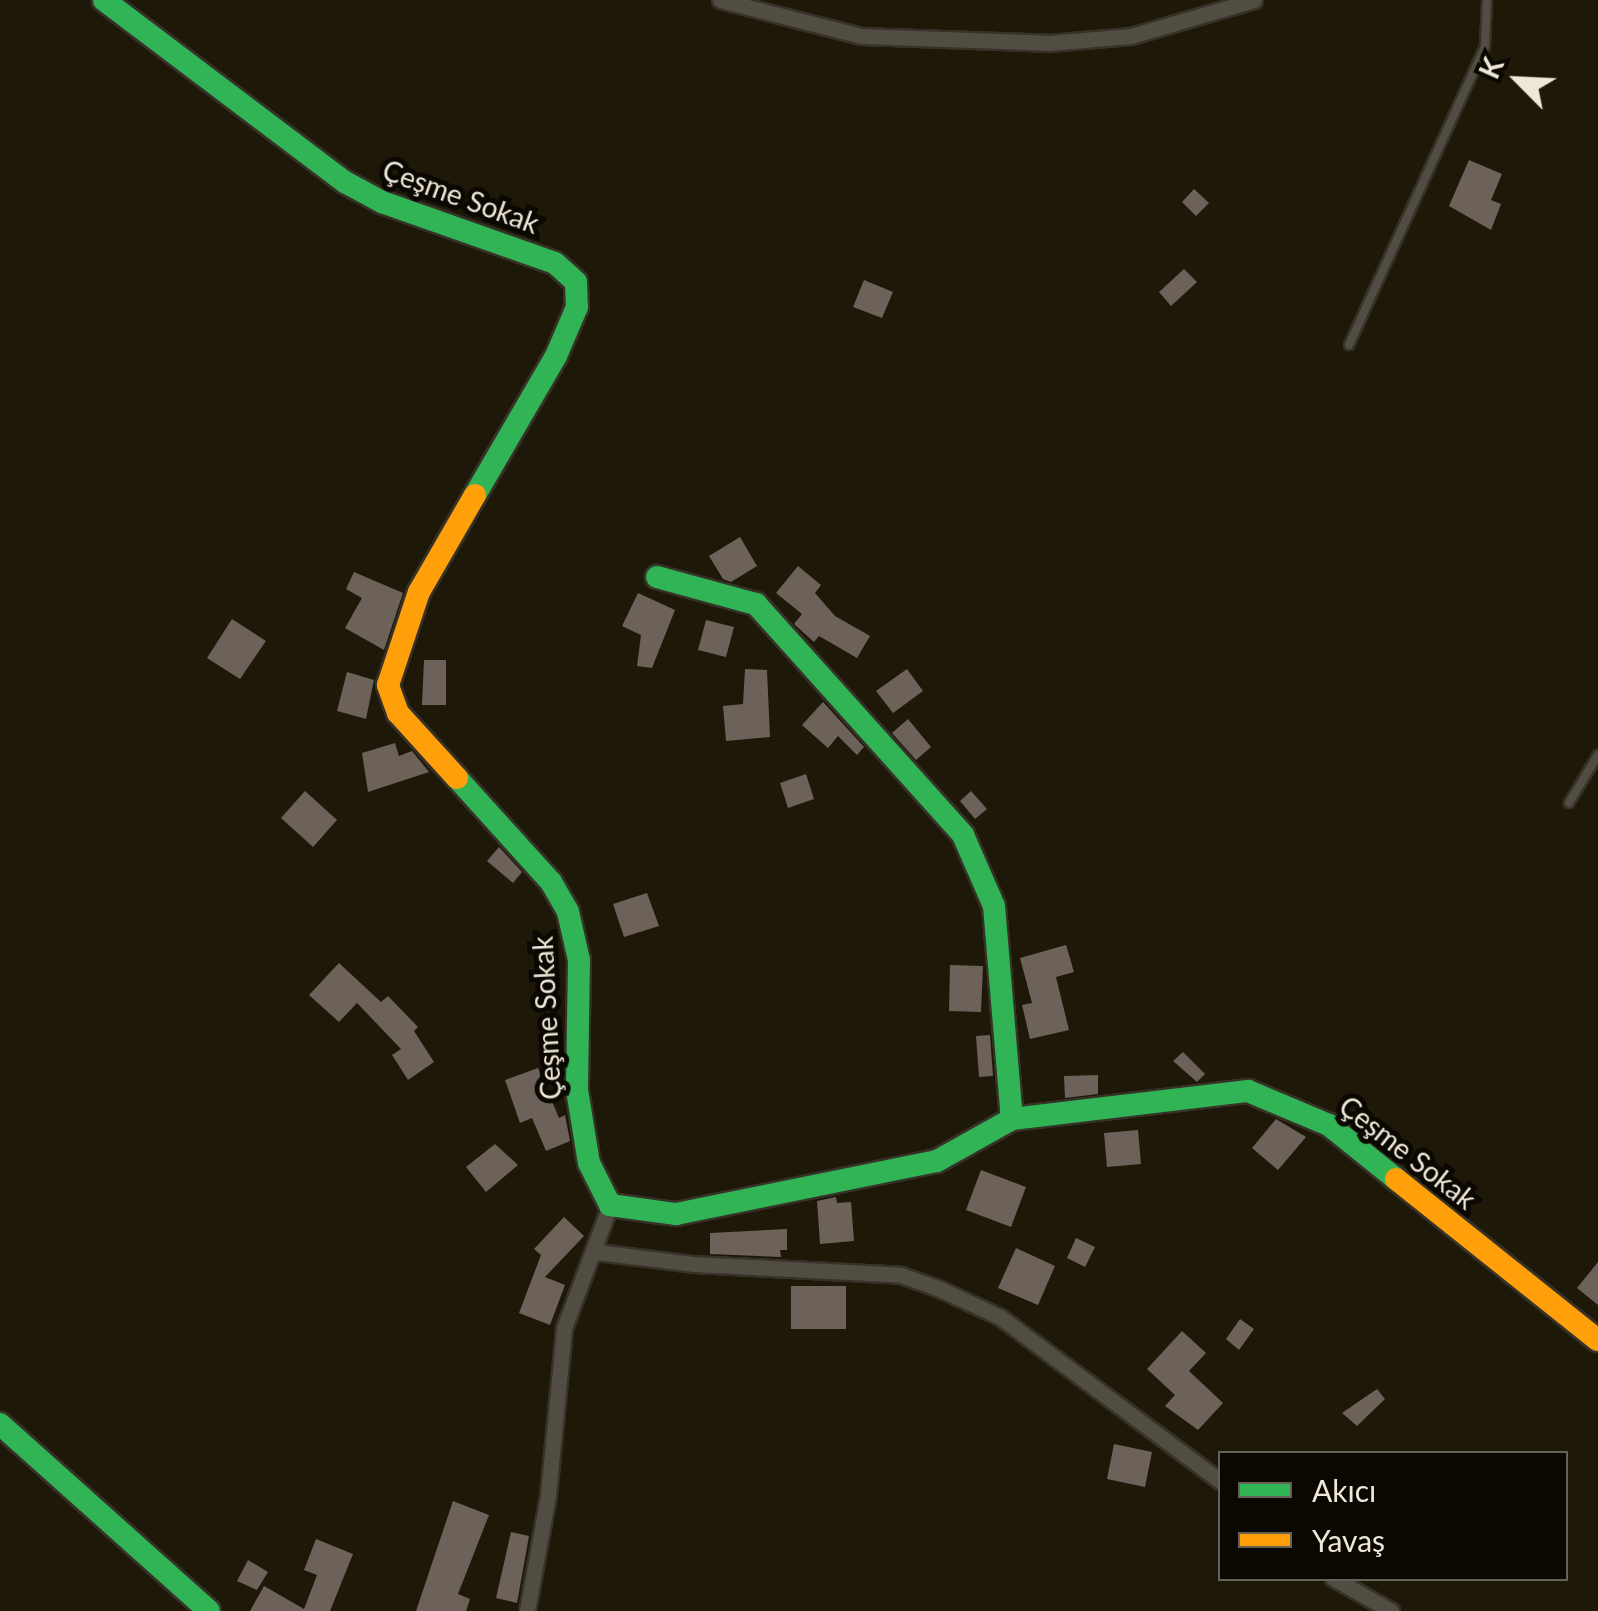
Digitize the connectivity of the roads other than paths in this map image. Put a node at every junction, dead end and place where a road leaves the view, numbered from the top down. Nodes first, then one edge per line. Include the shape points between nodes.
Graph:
1 (104, 0) edge
2 (720, 0) edge
3 (1254, 0) edge
4 (1487, 0) edge
5 (1350, 346) dead end
6 (657, 577) dead end
7 (1598, 756) edge
8 (1569, 802) dead end
9 (1012, 1118) junction
10 (610, 1205) junction
11 (597, 1252) junction
12 (1598, 1340) edge
13 (0, 1424) edge
14 (1218, 1480) edge
15 (1337, 1581) edge
16 (209, 1611) edge
17 (527, 1611) edge
18 (1390, 1611) edge

1 - 10 street, Çeşme Sokak via 346,182 382,202 555,263 576,282 577,307 556,356 418,592 388,685 398,713 551,882 568,912 579,960 577,1090 589,1163
2 - 3 street via 861,36 1048,44 1131,36
4 - 5 lane via 1485,46
6 - 9 street via 756,604 963,835 994,906
7 - 8 lane
9 - 10 street, Çeşme Sokak via 937,1161 676,1214
9 - 12 street, Çeşme Sokak via 1099,1113 1230,1091 1268,1096 1329,1125
10 - 11 street
11 - 14 street via 889,1274 940,1289 1013,1326
11 - 17 street via 582,1273 564,1328 548,1495
13 - 16 street
15 - 18 street

